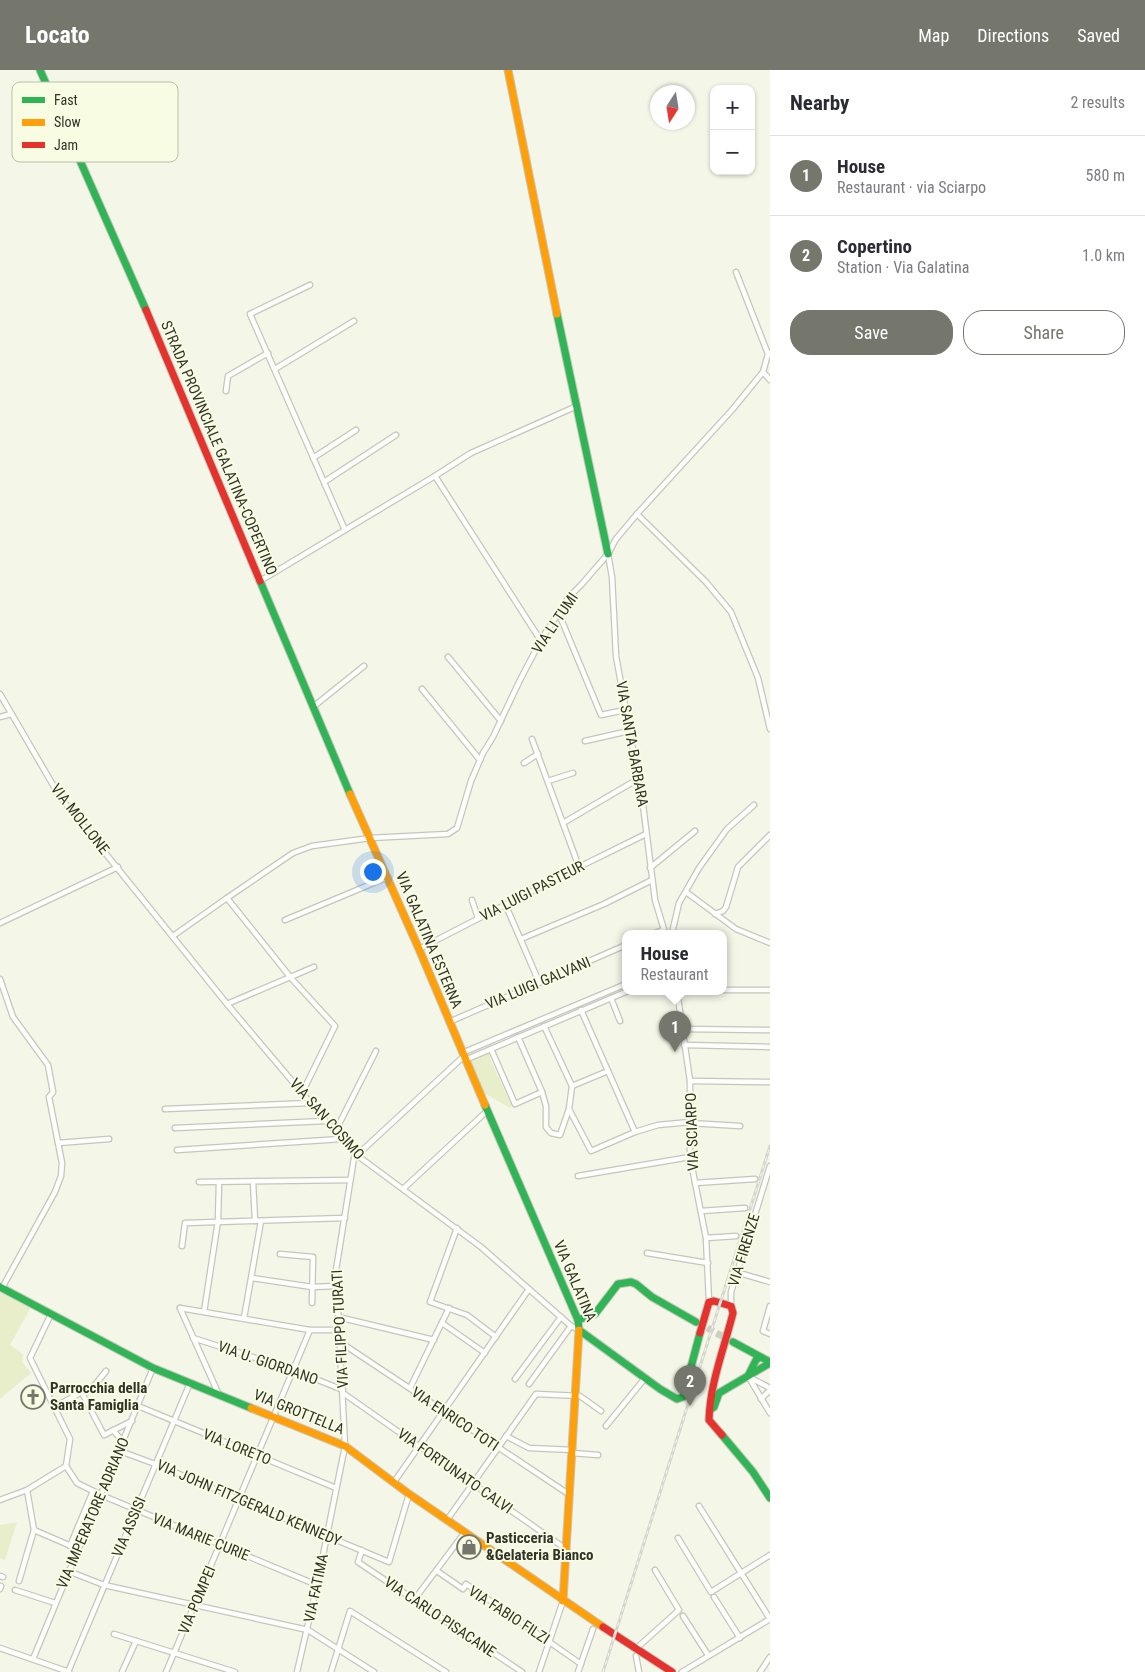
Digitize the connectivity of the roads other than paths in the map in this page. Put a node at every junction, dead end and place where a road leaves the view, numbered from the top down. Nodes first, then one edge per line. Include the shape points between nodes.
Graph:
1 (40, 70) edge
2 (508, 70) edge
3 (45, 82) edge
4 (81, 162) edge
5 (736, 272) dead end
6 (310, 285) dead end
7 (354, 321) dead end
8 (268, 353) junction
9 (769, 354) edge
10 (275, 369) junction
11 (763, 372) junction
12 (770, 380) edge
13 (226, 391) dead end
14 (577, 406) junction
15 (356, 430) dead end
16 (396, 435) dead end
17 (313, 458) junction
18 (435, 476) junction
19 (324, 482) junction
20 (638, 514) junction
21 (345, 530) junction
22 (608, 554) junction
23 (260, 581) junction
24 (559, 614) junction
25 (541, 641) junction
26 (448, 657) dead end
27 (364, 666) dead end
28 (422, 689) dead end
29 (0, 694) edge
30 (313, 707) junction
31 (625, 710) junction
32 (11, 714) junction
33 (0, 717) edge
34 (501, 721) junction
35 (770, 729) edge
36 (629, 731) junction
37 (532, 739) dead end
38 (586, 741) dead end
39 (538, 754) junction
40 (480, 760) junction
41 (524, 763) dead end
42 (573, 773) dead end
43 (638, 779) junction
44 (548, 781) junction
45 (754, 805) dead end
46 (563, 823) junction
47 (695, 830) dead end
48 (646, 834) junction
49 (770, 834) edge
50 (370, 838) junction
51 (118, 867) junction
52 (579, 867) junction
53 (650, 868) junction
54 (388, 877) junction
55 (652, 880) junction
56 (686, 892) junction
57 (226, 898) junction
58 (472, 900) dead end
59 (506, 906) junction
60 (715, 914) junction
61 (478, 918) junction
62 (285, 920) dead end
63 (0, 923) edge
64 (664, 930) edge
65 (673, 930) edge
66 (173, 936) junction
67 (521, 939) junction
68 (770, 943) edge
69 (622, 947) edge
70 (419, 949) junction
71 (314, 967) dead end
72 (291, 978) junction
73 (0, 979) edge
74 (539, 982) junction
75 (622, 986) edge
76 (727, 990) edge
77 (770, 990) edge
78 (622, 993) edge
79 (678, 995) edge
80 (611, 998) junction
81 (227, 1004) junction
82 (581, 1010) junction
83 (620, 1021) dead end
84 (449, 1022) junction
85 (544, 1026) junction
86 (682, 1029) junction
87 (770, 1030) edge
88 (518, 1037) junction
89 (684, 1045) junction
90 (770, 1047) edge
91 (491, 1049) junction
92 (376, 1051) dead end
93 (464, 1056) junction
94 (608, 1071) junction
95 (690, 1081) junction
96 (770, 1082) edge
97 (572, 1086) junction
98 (542, 1092) junction
99 (302, 1093) junction
100 (311, 1103) junction
101 (165, 1109) dead end
102 (569, 1109) junction
103 (487, 1110) junction
104 (325, 1120) junction
105 (690, 1122) junction
106 (740, 1126) dead end
107 (175, 1128) dead end
108 (335, 1132) junction
109 (635, 1132) junction
110 (110, 1139) dead end
111 (341, 1139) junction
112 (58, 1143) junction
113 (177, 1150) dead end
114 (358, 1156) junction
115 (690, 1157) junction
116 (770, 1166) edge
117 (578, 1176) dead end
118 (755, 1179) dead end
119 (350, 1180) junction
120 (199, 1182) dead end
121 (219, 1182) junction
122 (254, 1182) junction
123 (695, 1183) junction
124 (768, 1183) edge
125 (403, 1189) junction
126 (745, 1208) dead end
127 (701, 1211) junction
128 (344, 1218) junction
129 (218, 1221) junction
130 (258, 1221) junction
131 (457, 1228) junction
132 (736, 1236) dead end
133 (706, 1238) junction
134 (182, 1246) dead end
135 (647, 1253) dead end
136 (280, 1254) dead end
137 (708, 1263) junction
138 (736, 1272) junction
139 (252, 1278) junction
140 (770, 1282) edge
141 (336, 1286) junction
142 (1, 1287) edge
143 (312, 1287) junction
144 (529, 1290) junction
145 (709, 1302) junction
146 (312, 1303) dead end
147 (731, 1306) junction
148 (770, 1306) edge
149 (449, 1308) junction
150 (204, 1312) junction
151 (51, 1314) junction
152 (338, 1317) junction
153 (561, 1317) junction
154 (244, 1318) junction
155 (578, 1320) junction
156 (696, 1322) tunnel mouth
157 (442, 1323) junction
158 (571, 1326) junction
159 (310, 1330) junction
160 (339, 1330) junction
161 (579, 1330) junction
162 (770, 1334) edge
163 (496, 1337) junction
164 (193, 1338) junction
165 (434, 1340) junction
166 (340, 1342) junction
167 (733, 1342) tunnel mouth
168 (749, 1351) junction
169 (485, 1353) junction
170 (760, 1357) junction
171 (770, 1363) edge
172 (153, 1368) junction
173 (106, 1370) dead end
174 (293, 1370) junction
175 (754, 1370) junction
176 (748, 1376) junction
177 (645, 1378) junction
178 (716, 1378) junction
179 (515, 1379) dead end
180 (190, 1383) junction
181 (529, 1384) dead end
182 (732, 1384) junction
183 (723, 1385) junction
184 (410, 1388) junction
185 (770, 1389) edge
186 (343, 1391) junction
187 (716, 1391) junction
188 (82, 1393) junction
189 (219, 1395) junction
190 (576, 1396) junction
191 (761, 1399) junction
192 (138, 1406) junction
193 (54, 1407) junction
194 (601, 1410) dead end
195 (444, 1412) junction
196 (770, 1413) edge
197 (272, 1417) junction
198 (132, 1421) junction
199 (174, 1421) junction
200 (606, 1426) dead end
201 (113, 1430) junction
202 (506, 1436) junction
203 (123, 1442) junction
204 (345, 1446) junction
205 (420, 1446) junction
206 (498, 1448) junction
207 (120, 1451) junction
208 (572, 1452) junction
209 (257, 1455) junction
210 (598, 1455) dead end
211 (155, 1464) junction
212 (66, 1466) junction
213 (394, 1482) junction
214 (472, 1484) junction
215 (336, 1488) junction
216 (27, 1490) junction
217 (93, 1492) junction
218 (410, 1494) junction
219 (570, 1495) junction
220 (100, 1496) junction
221 (770, 1498) edge
222 (0, 1500) edge
223 (239, 1500) junction
224 (699, 1506) dead end
225 (136, 1511) junction
226 (446, 1520) junction
227 (34, 1530) junction
228 (465, 1532) junction
229 (327, 1536) junction
230 (678, 1538) dead end
231 (220, 1544) junction
232 (70, 1546) junction
233 (78, 1549) junction
234 (566, 1549) junction
235 (362, 1550) junction
236 (770, 1555) edge
237 (438, 1570) junction
238 (655, 1570) dead end
239 (68, 1571) junction
240 (741, 1573) junction
241 (19, 1581) dead end
242 (104, 1585) junction
243 (317, 1585) junction
244 (15, 1590) dead end
245 (714, 1597) dead end
246 (414, 1600) junction
247 (563, 1601) junction
248 (55, 1603) junction
249 (195, 1604) junction
250 (683, 1616) dead end
251 (770, 1619) edge
252 (593, 1629) dead end
253 (308, 1630) junction
254 (114, 1634) dead end
255 (740, 1638) junction
256 (136, 1641) junction
257 (549, 1642) junction
258 (639, 1646) dead end
259 (0, 1648) edge
260 (338, 1648) junction
261 (174, 1653) junction
262 (636, 1656) dead end
263 (708, 1656) junction
264 (770, 1657) edge
265 (33, 1659) junction
266 (581, 1664) junction
267 (669, 1671) edge
268 (68, 1672) edge
269 (122, 1672) edge
270 (166, 1672) edge
271 (235, 1672) edge
272 (297, 1672) edge
273 (331, 1672) edge
274 (373, 1672) edge
275 (446, 1672) edge
276 (522, 1672) edge
277 (539, 1672) edge
278 (578, 1672) edge
279 (639, 1672) edge
280 (682, 1672) edge
281 (760, 1672) edge

1 - 3 street, STRADA PROVINCIALE GALATINA-COPERTINO
2 - 14 street
4 - 23 street, STRADA PROVINCIALE GALATINA-COPERTINO
5 - 9 street
6 - 8 street via 250,314
7 - 10 street
8 - 10 street
8 - 13 street via 228,376
9 - 11 street, VIA LI TUMI
10 - 17 street
11 - 12 street
11 - 20 street, VIA LI TUMI
14 - 18 street via 471,453
14 - 22 street
15 - 17 street
16 - 19 street
17 - 19 street
18 - 21 street
18 - 25 street
19 - 21 street
20 - 22 street, VIA LI TUMI via 616,539
20 - 35 street via 706,582 731,612 758,678
21 - 23 street
22 - 24 street, VIA LI TUMI via 569,597
22 - 31 street, VIA SANTA BARBARA via 616,656
23 - 30 street, STRADA PROVINCIALE GALATINA-COPERTINO
24 - 25 street, VIA LI TUMI
24 - 31 street via 600,715
25 - 34 street, VIA LI TUMI
26 - 34 street
27 - 30 street
28 - 40 street
29 - 32 street, VIA MOLLONE
30 - 50 street, STRADA PROVINCIALE GALATINA-COPERTINO
31 - 36 street, VIA SANTA BARBARA
32 - 33 street
32 - 51 street, VIA MOLLONE via 60,797
34 - 40 street, VIA LI TUMI
36 - 38 street
36 - 43 street, VIA SANTA BARBARA
37 - 39 street
39 - 41 street
39 - 44 street
40 - 50 street, VIA LI TUMI via 453,832
42 - 44 street
43 - 46 street
43 - 48 street, VIA SANTA BARBARA
44 - 46 street
45 - 56 street via 727,828
46 - 52 street
47 - 53 street
48 - 52 street, VIA LUIGI PASTEUR
48 - 53 street, VIA SANTA BARBARA
49 - 60 street via 738,867 726,907
50 - 54 street, VIA GALATINA ESTERNA
50 - 57 street via 312,846 293,853
51 - 63 street
51 - 66 street, VIA MOLLONE
52 - 59 street, VIA LUIGI PASTEUR
53 - 55 street, VIA SANTA BARBARA
54 - 62 street
54 - 70 street, VIA GALATINA ESTERNA
55 - 64 street, VIA SANTA BARBARA
55 - 67 street
56 - 60 street
56 - 65 street via 679,903
57 - 66 street
57 - 72 street
58 - 61 street
59 - 61 street, VIA LUIGI PASTEUR
59 - 67 street
60 - 68 street via 736,929
61 - 70 street, VIA LUIGI PASTEUR
66 - 81 street, VIA SAN COSIMO
67 - 74 street
69 - 74 street, VIA LUIGI GALVANI
70 - 84 street, VIA GALATINA ESTERNA
71 - 72 street
72 - 81 street
72 - 99 street via 335,1026
73 - 112 street via 13,1017 48,1065 53,1092 49,1097
74 - 84 street, VIA LUIGI GALVANI
75 - 93 street
76 - 77 street
78 - 80 street
79 - 86 street, VIA SCIARPO
80 - 82 street
80 - 83 street
81 - 99 street, VIA SAN COSIMO
82 - 85 street
82 - 94 street
84 - 93 street, VIA GALATINA ESTERNA
85 - 88 street
85 - 97 street
86 - 87 street
86 - 89 street, VIA SCIARPO
88 - 91 street
88 - 98 street
89 - 90 street
89 - 95 street, VIA SCIARPO
91 - 93 street
91 - 98 street via 516,1104
92 - 108 street
93 - 103 street, VIA GALATINA
93 - 114 street
94 - 97 street
94 - 109 street
95 - 96 street
95 - 105 street, VIA SCIARPO
97 - 102 street
98 - 102 street via 546,1127 551,1133 560,1135
99 - 100 street, VIA SAN COSIMO
100 - 101 street
100 - 104 street, VIA SAN COSIMO
102 - 109 street via 591,1151
103 - 125 street
103 - 155 street, VIA GALATINA
104 - 107 street
104 - 108 street, VIA SAN COSIMO
105 - 106 street
105 - 109 street via 658,1125
105 - 115 street, VIA SCIARPO
108 - 111 street, VIA SAN COSIMO
110 - 112 street
111 - 113 street
111 - 114 street, VIA SAN COSIMO
112 - 142 street via 62,1176
114 - 119 street, VIA FILIPPO TURATI via 354,1158
114 - 125 street, VIA SAN COSIMO
115 - 117 street
115 - 123 street, VIA SCIARPO
116 - 124 street, VIA FIRENZE
118 - 123 street
119 - 122 street
119 - 128 street, VIA FILIPPO TURATI
120 - 121 street
121 - 122 street
121 - 129 street
122 - 130 street
123 - 127 street, VIA SCIARPO
124 - 138 street, VIA FIRENZE
125 - 131 street, VIA SAN COSIMO
126 - 127 street
127 - 133 street, VIA SCIARPO
128 - 130 street
128 - 141 street, VIA FILIPPO TURATI
129 - 130 street
129 - 134 street via 185,1223
129 - 150 street
130 - 139 street
131 - 144 street, VIA SAN COSIMO
131 - 149 street via 430,1302
132 - 133 street
133 - 137 street, VIA SCIARPO
135 - 137 street
136 - 143 street via 313,1257
137 - 145 street, VIA SCIARPO
138 - 140 street
138 - 147 street, VIA FIRENZE via 730,1292
139 - 143 street
139 - 154 street
141 - 143 street
141 - 152 street, VIA FILIPPO TURATI
142 - 151 street, VIA GROTTELLA
143 - 146 street
144 - 153 street, VIA SAN COSIMO
144 - 163 street
145 - 147 street via 714,1300
145 - 177 street, VIA GALATINA via 683,1397 677,1399
147 - 178 street via 730,1330
148 - 162 street via 763,1331
149 - 157 street
149 - 163 street via 467,1315
150 - 154 street
150 - 164 street via 180,1308
151 - 172 street, VIA GROTTELLA
151 - 193 street via 30,1358
152 - 160 street, VIA FILIPPO TURATI
152 - 165 street
153 - 158 street, VIA SAN COSIMO
153 - 179 street
154 - 159 street
155 - 156 street via 595,1314 618,1284 631,1282
155 - 161 street, VIA GALATINA
157 - 165 street
157 - 169 street
158 - 161 street, VIA SAN COSIMO
158 - 181 street
159 - 160 street
159 - 174 street, VIA POMPEI
160 - 166 street, VIA FILIPPO TURATI
161 - 177 street, VIA GALATINA
161 - 190 street
163 - 169 street
164 - 174 street, VIA U. GIORDANO
164 - 189 street
165 - 184 street
166 - 184 street, VIA ENRICO TOTI
166 - 186 street, VIA FILIPPO TURATI
167 - 168 street
168 - 170 street
168 - 175 street
169 - 195 street
170 - 171 street
170 - 175 street
171 - 175 street
172 - 180 street, VIA GROTTELLA
172 - 192 street, VIA IMPERATORE ADRIANO
173 - 188 street via 95,1385
174 - 186 street, VIA U. GIORDANO
174 - 197 street, VIA POMPEI
175 - 176 street
176 - 182 street
176 - 185 street
176 - 191 street
177 - 200 street
178 - 183 street
178 - 187 street
180 - 189 street, VIA GROTTELLA
180 - 199 street, VIA ASSISI
182 - 183 street
182 - 187 street
183 - 187 street
184 - 195 street, VIA ENRICO TOTI
185 - 191 street
186 - 204 street, VIA FILIPPO TURATI
186 - 205 street, VIA FORTUNATO CALVI
187 - 221 street via 708,1411 709,1420 753,1472
188 - 193 street
188 - 201 street via 104,1434
189 - 197 street, VIA GROTTELLA
190 - 194 street
190 - 202 street via 536,1394
190 - 208 street
191 - 196 street
192 - 198 street, VIA IMPERATORE ADRIANO
192 - 199 street, VIA LORETO
193 - 212 street via 70,1439
195 - 205 street
195 - 206 street, VIA ENRICO TOTI
197 - 204 street, VIA GROTTELLA
197 - 209 street, VIA POMPEI
198 - 201 street
198 - 203 street, VIA IMPERATORE ADRIANO
199 - 209 street, VIA LORETO
199 - 211 street, VIA ASSISI
201 - 203 street
202 - 206 street
202 - 208 street via 529,1448
203 - 207 street, VIA IMPERATORE ADRIANO
204 - 213 street, VIA GROTTELLA
204 - 215 street, VIA FATIMA
205 - 213 street
205 - 214 street, VIA FORTUNATO CALVI
206 - 214 street
206 - 219 street, VIA ENRICO TOTI
207 - 211 street, VIA JOHN FITZGERALD KENNEDY
207 - 220 street, VIA IMPERATORE ADRIANO
208 - 210 street
208 - 219 street
209 - 215 street, VIA LORETO
209 - 223 street, VIA POMPEI
211 - 223 street, VIA JOHN FITZGERALD KENNEDY
211 - 225 street, VIA ASSISI
212 - 216 street
212 - 217 street, VIA MARIE CURIE via 77,1483
213 - 218 street, VIA GROTTELLA
214 - 226 street
214 - 234 street, VIA FORTUNATO CALVI
215 - 229 street, VIA FATIMA
216 - 222 street
216 - 227 street
217 - 220 street, VIA MARIE CURIE
217 - 232 street
218 - 226 street, VIA GROTTELLA
218 - 235 street, VIA JOHN FITZGERALD KENNEDY via 390,1562
219 - 234 street
220 - 225 street, VIA MARIE CURIE
220 - 233 street, VIA IMPERATORE ADRIANO
223 - 229 street, VIA JOHN FITZGERALD KENNEDY
223 - 231 street, VIA POMPEI
224 - 240 street
225 - 231 street, VIA MARIE CURIE
225 - 242 street, VIA ASSISI
226 - 228 street, VIA GROTTELLA
227 - 232 street
227 - 241 street
228 - 237 street
228 - 247 street, VIA GROTTELLA
229 - 235 street, VIA JOHN FITZGERALD KENNEDY
229 - 243 street, VIA FATIMA
230 - 240 street via 711,1592
231 - 243 street, VIA MARIE CURIE
231 - 249 street, VIA POMPEI
232 - 233 street
233 - 239 street, VIA IMPERATORE ADRIANO
234 - 247 street
235 - 246 street, VIA CARLO PISACANE via 358,1562
236 - 240 street
237 - 246 street
237 - 257 street, VIA FABIO FILZI via 463,1589 466,1584
238 - 258 street via 679,1610
239 - 242 street
239 - 248 street, VIA IMPERATORE ADRIANO
240 - 251 street
242 - 249 street
242 - 268 street, VIA ASSISI
243 - 253 street, VIA FATIMA
244 - 248 street
245 - 255 street
246 - 276 street, VIA CARLO PISACANE
247 - 257 street
247 - 267 street, VIA GROTTELLA
248 - 265 street, VIA IMPERATORE ADRIANO
249 - 253 street
249 - 261 street, VIA POMPEI
250 - 263 street
251 - 255 street
252 - 266 street
253 - 260 street
253 - 272 street, VIA FATIMA
254 - 256 street
255 - 263 street
256 - 261 street
256 - 269 street
257 - 266 street, VIA FABIO FILZI
257 - 277 street
259 - 265 street
260 - 273 street
260 - 274 street
260 - 275 street via 350,1610
261 - 270 street, VIA POMPEI
261 - 271 street
262 - 279 street
263 - 280 street
264 - 281 street
265 - 268 street
266 - 278 street

